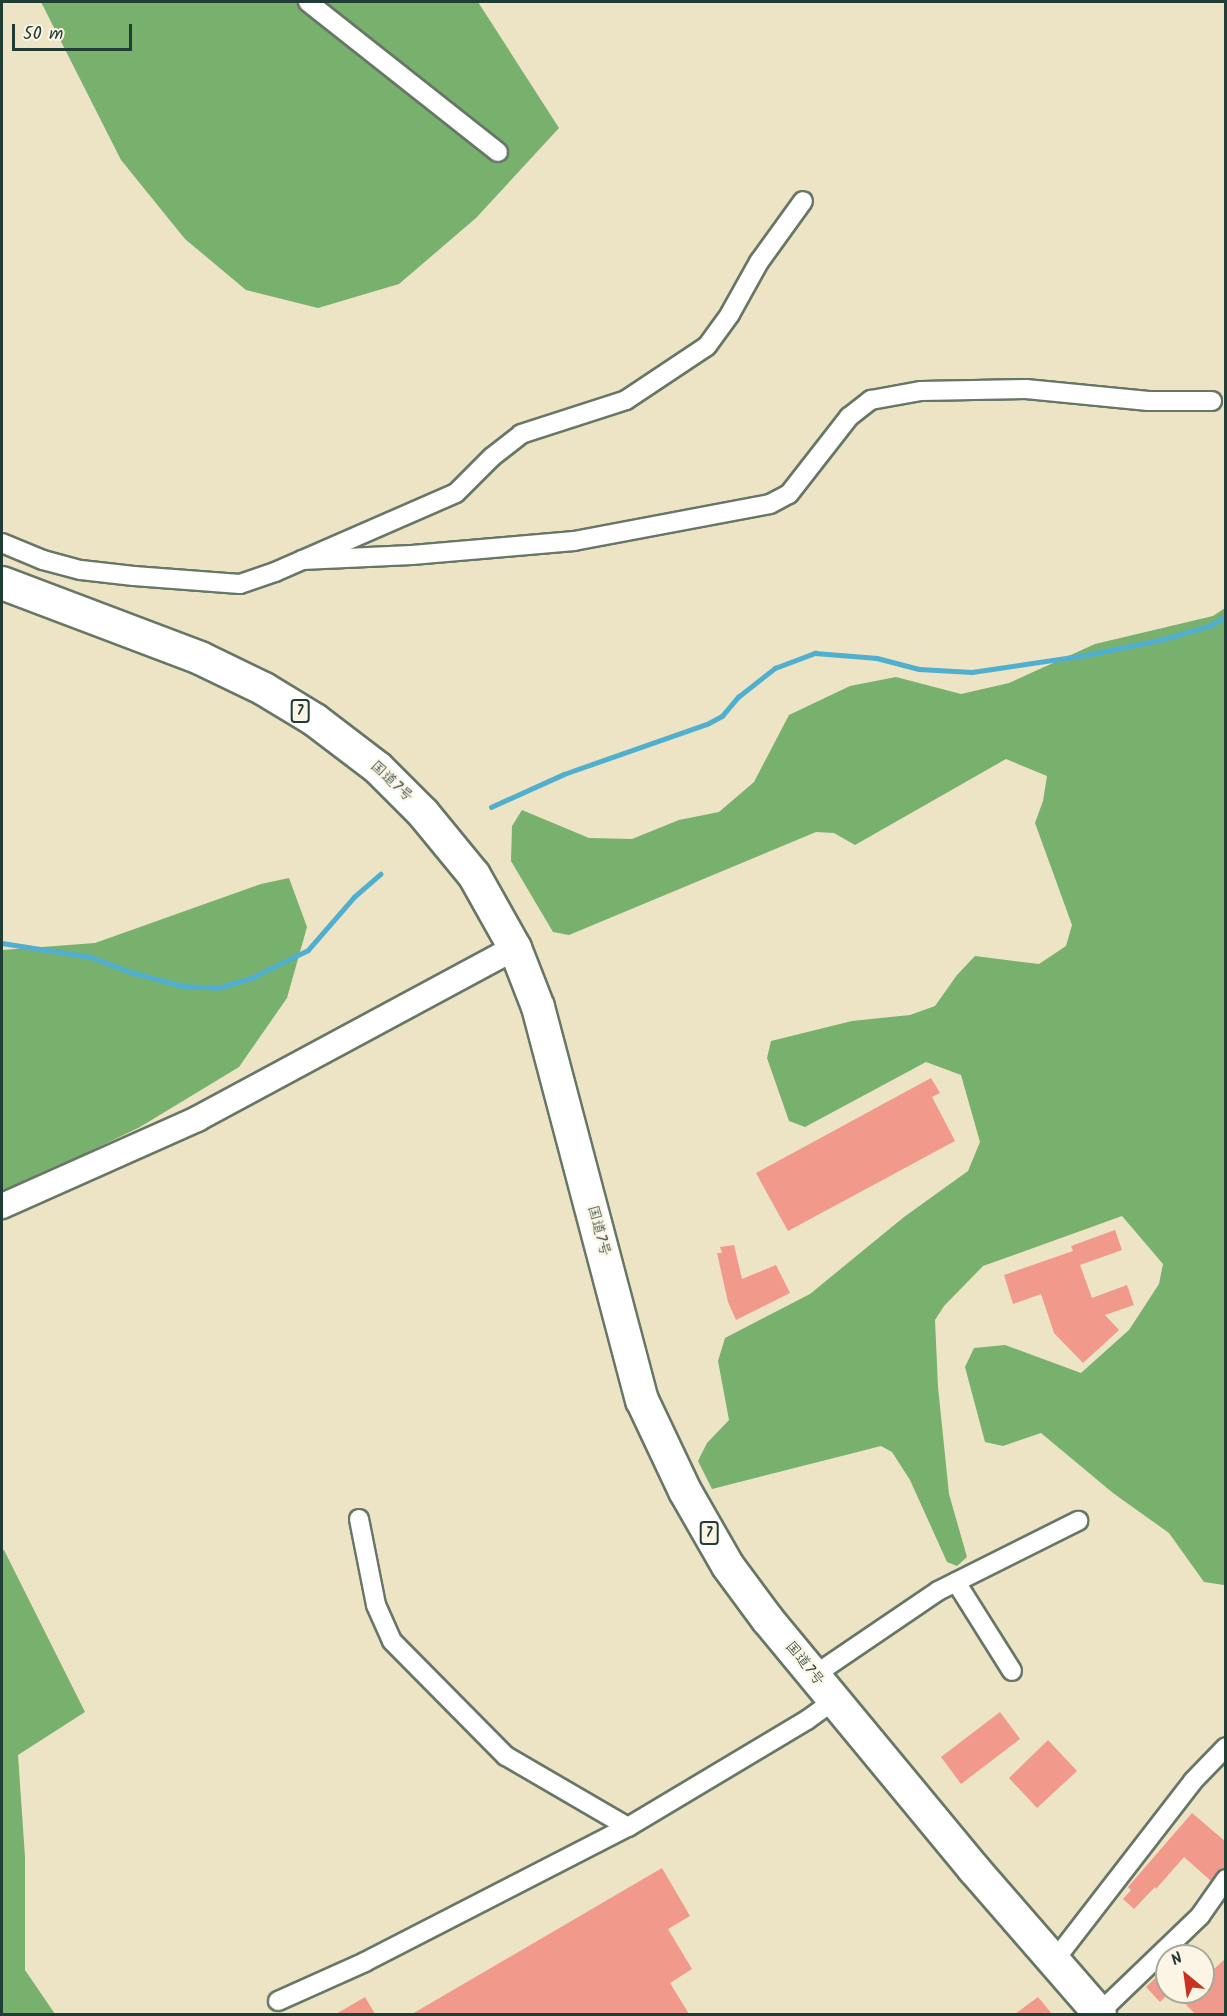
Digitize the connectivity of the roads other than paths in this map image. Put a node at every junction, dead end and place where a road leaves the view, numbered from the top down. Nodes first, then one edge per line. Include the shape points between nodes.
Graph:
1 (308, 2) edge
2 (498, 152) dead end
3 (803, 201) dead end
4 (1212, 401) dead end
5 (2, 543) edge
6 (303, 560) junction
7 (2, 583) edge
8 (514, 948) junction
9 (2, 1206) edge
10 (358, 1519) dead end
11 (1078, 1521) dead end
12 (956, 1582) junction
13 (1012, 1671) dead end
14 (813, 1676) junction
15 (833, 1701) junction
16 (1226, 1747) edge
17 (628, 1827) junction
18 (1226, 1879) edge
19 (1054, 1961) junction
20 (278, 2001) dead end
21 (1100, 2014) edge

1 - 2 street
3 - 6 street via 759,262 707,346 626,400 521,434 456,493
4 - 6 street via 1148,401 1026,389 921,392 871,400 849,417 789,494 770,504 574,541
5 - 6 street via 81,570 180,581 240,584
7 - 8 highway, 国道7号 / 7 via 200,658 264,689 315,720 378,768 423,813 474,875
8 - 9 street via 197,1119
8 - 14 highway, 国道7号 / 7 via 538,1007 642,1400 685,1491 728,1566
10 - 17 street via 376,1605 392,1641 506,1756
11 - 12 street
12 - 13 street
12 - 14 street
14 - 15 highway, 国道7号 / 7
15 - 17 street
15 - 19 highway, 国道7号 / 7
16 - 19 street via 1193,1781
17 - 20 street via 365,1962
18 - 21 street via 1200,1916
19 - 21 highway, 国道7号 / 7

